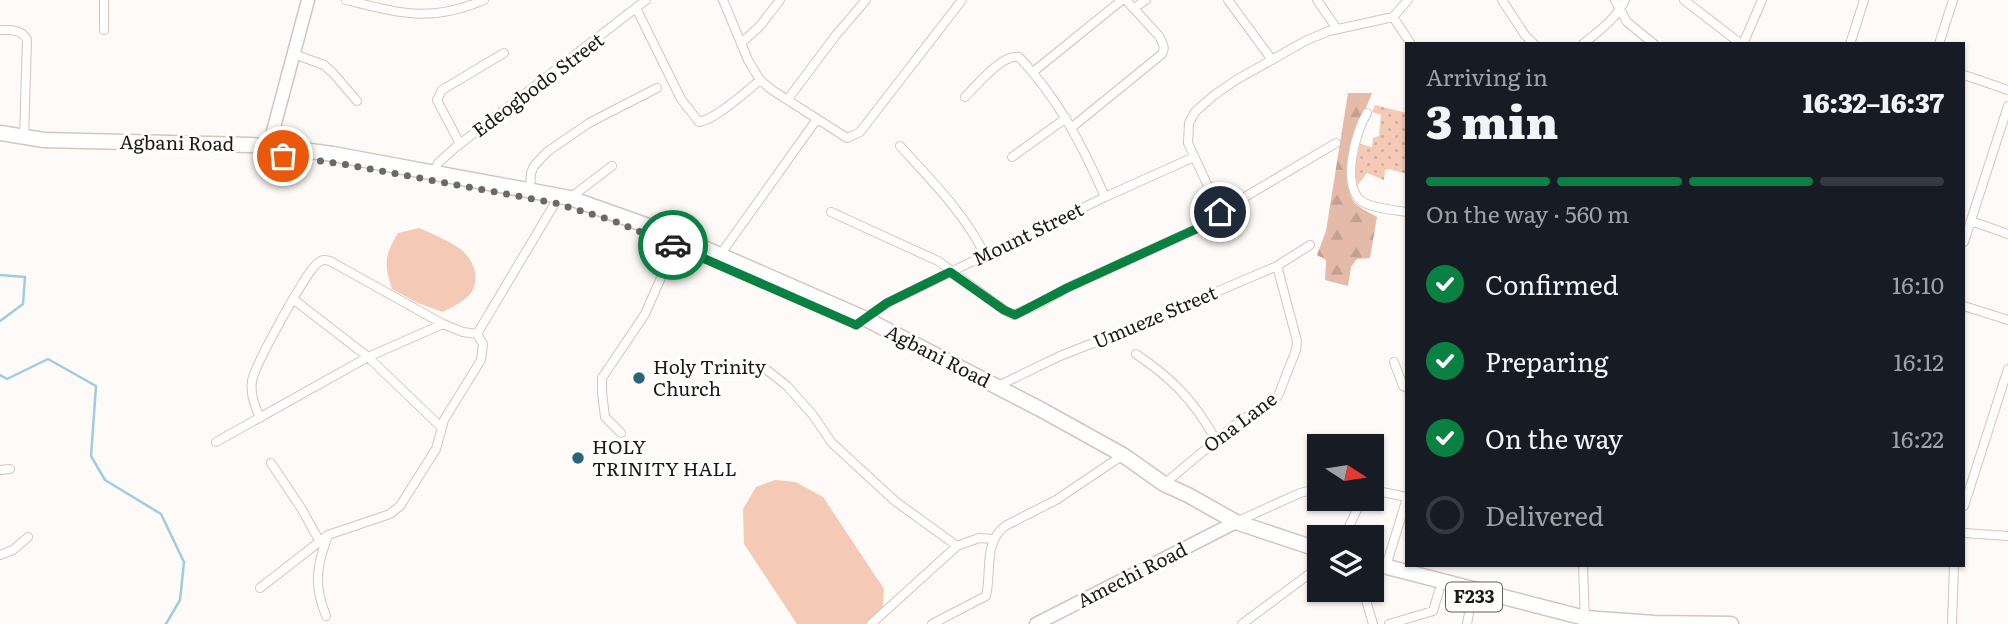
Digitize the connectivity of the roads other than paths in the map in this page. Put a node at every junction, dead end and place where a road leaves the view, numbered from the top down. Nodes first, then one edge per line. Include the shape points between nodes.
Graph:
1 (346, 0) edge
2 (484, 0) edge
3 (646, 0) edge
4 (723, 0) edge
5 (780, 0) edge
6 (866, 0) edge
7 (962, 0) edge
8 (1124, 0) edge
9 (1146, 0) edge
10 (1228, 0) edge
11 (1317, 0) edge
12 (1408, 0) edge
13 (1502, 0) edge
14 (1615, 0) edge
15 (1625, 0) edge
16 (1684, 0) edge
17 (1762, 0) edge
18 (1864, 0) edge
19 (1953, 0) edge
20 (104, 1) edge
21 (304, 1) edge
22 (636, 8) junction
23 (1134, 8) junction
24 (1620, 9) junction
25 (1393, 17) junction
26 (1336, 29) junction
27 (0, 30) edge
28 (104, 30) dead end
29 (1410, 42) edge
30 (1532, 42) edge
31 (1585, 42) edge
32 (1652, 42) edge
33 (1739, 42) edge
34 (1743, 42) edge
35 (1851, 42) edge
36 (1940, 42) edge
37 (741, 43) junction
38 (504, 53) dead end
39 (294, 54) junction
40 (1272, 60) junction
41 (1033, 72) junction
42 (1965, 75) edge
43 (760, 80) junction
44 (657, 88) dead end
45 (2008, 90) edge
46 (965, 97) dead end
47 (788, 99) junction
48 (356, 100) dead end
49 (2008, 106) edge
50 (1367, 113) dead end
51 (1066, 118) junction
52 (817, 119) junction
53 (1072, 128) junction
54 (0, 133) edge
55 (24, 138) junction
56 (0, 141) edge
57 (1336, 143) dead end
58 (460, 144) junction
59 (900, 146) dead end
60 (268, 151) junction
61 (1012, 157) dead end
62 (1194, 157) junction
63 (612, 166) dead end
64 (434, 173) junction
65 (530, 189) junction
66 (1105, 197) junction
67 (570, 198) junction
68 (555, 203) junction
69 (831, 212) dead end
70 (1220, 212) junction
71 (1405, 212) edge
72 (1971, 221) junction
73 (2008, 234) edge
74 (1965, 240) edge
75 (1310, 244) dead end
76 (675, 246) junction
77 (985, 255) junction
78 (717, 259) junction
79 (1277, 266) junction
80 (950, 272) junction
81 (293, 299) junction
82 (1965, 306) edge
83 (2008, 320) edge
84 (861, 322) junction
85 (443, 324) junction
86 (477, 334) junction
87 (1136, 354) dead end
88 (368, 356) junction
89 (1394, 362) dead end
90 (2008, 369) edge
91 (767, 370) dead end
92 (998, 386) junction
93 (1405, 387) edge
94 (260, 418) junction
95 (441, 427) junction
96 (621, 433) dead end
97 (1216, 440) junction
98 (216, 442) dead end
99 (1120, 457) junction
100 (271, 463) dead end
101 (10, 469) dead end
102 (0, 470) edge
103 (1164, 484) junction
104 (1307, 492) edge
105 (1384, 493) edge
106 (1405, 498) edge
107 (1405, 503) edge
108 (1965, 503) edge
109 (1232, 524) junction
110 (1965, 533) edge
111 (328, 535) junction
112 (2008, 536) edge
113 (28, 537) dead end
114 (994, 539) junction
115 (320, 542) junction
116 (957, 546) junction
117 (1307, 550) edge
118 (1384, 550) edge
119 (0, 555) edge
120 (1583, 567) edge
121 (1954, 567) edge
122 (1384, 568) edge
123 (1384, 569) edge
124 (1307, 576) edge
125 (260, 588) dead end
126 (1439, 591) junction
127 (1472, 596) junction
128 (1367, 602) edge
129 (326, 616) dead end
130 (1582, 622) edge
131 (871, 624) edge
132 (932, 624) edge
133 (1036, 624) edge
134 (1242, 624) edge
135 (1373, 624) edge
136 (1389, 624) edge
137 (1467, 624) edge
138 (1731, 624) edge
139 (1952, 624) edge

1 - 2 street via 427,15
3 - 22 street, Edeogbodo Street
4 - 37 street
5 - 37 street
6 - 47 street
7 - 52 street via 860,132 844,137
8 - 23 street
8 - 41 street
9 - 23 street
10 - 40 street
11 - 26 street
12 - 25 street
13 - 30 street
14 - 24 street
15 - 24 street
16 - 33 street
17 - 34 street
18 - 35 street
19 - 36 street
20 - 28 street
21 - 39 main road
22 - 43 street via 681,99 699,122
22 - 58 street, Edeogbodo Street
23 - 53 street via 1163,43 1162,54
24 - 31 street
24 - 32 street via 1627,22
25 - 26 street
25 - 29 street
26 - 40 street
27 - 55 street via 17,30 27,39
37 - 43 street
38 - 58 street via 438,95
39 - 48 street via 324,65
39 - 60 main road
40 - 62 street via 1231,83 1195,112 1188,133
41 - 46 street via 1013,56
41 - 51 street
42 - 45 street
43 - 47 street
44 - 65 street via 589,123 547,152 534,166
47 - 52 street
49 - 72 street
50 - 71 street via 1352,155 1354,190 1364,203
51 - 53 street
51 - 61 street
52 - 78 street
53 - 66 street
54 - 55 main road, Agbani Road
55 - 60 main road, Agbani Road
56 - 60 main road, Agbani Road via 74,150
57 - 70 street
58 - 64 street, Edeogbodo Street via 438,163
59 - 77 street via 950,202
60 - 64 main road, Agbani Road via 333,154
60 - 68 main road, Agbani Road
62 - 66 street, Mount Street
62 - 70 street
63 - 67 street
64 - 65 main road, Agbani Road
65 - 67 main road, Agbani Road
66 - 77 street, Mount Street
67 - 78 main road, Agbani Road via 674,235
68 - 76 main road, Agbani Road
68 - 86 street
69 - 80 street via 919,251
70 - 80 street via 1196,229 1015,315
72 - 73 street
72 - 74 street
75 - 79 street, Umueze Street
76 - 78 main road, Agbani Road
76 - 96 street via 645,314 602,378 606,417
77 - 80 street, Mount Street
78 - 84 main road, Agbani Road
79 - 92 street, Umueze Street
79 - 97 street, Ona Lane via 1296,350 1278,396
80 - 84 street, Mount Street via 887,303
81 - 85 street via 316,265 327,260
81 - 88 street
81 - 94 street via 253,379 251,391
82 - 83 street
84 - 92 main road, Agbani Road
84 - 99 main road, Agbani Road
85 - 86 street
85 - 88 street
86 - 95 street via 483,344 481,360
87 - 97 street via 1177,385
88 - 94 street
88 - 95 street
89 - 93 street
90 - 108 street
91 - 116 street via 812,414 832,443 895,501
92 - 99 main road, Agbani Road
94 - 98 street
95 - 111 street via 436,449 400,506 390,514
97 - 103 street, Ona Lane
99 - 103 main road, Agbani Road
99 - 109 main road, Agbani Road
99 - 114 street via 1056,500 1005,526
100 - 115 street
101 - 102 street
103 - 109 main road, Agbani Road
104 - 109 street
105 - 106 street
107 - 118 street
109 - 117 main road, Agbani Road via 1270,541
109 - 133 main road, Amechi Road
110 - 112 street
111 - 115 street
111 - 129 street via 318,561 319,599
113 - 119 street
114 - 116 street via 979,538
114 - 132 street via 986,596
115 - 125 street
116 - 131 street
120 - 130 street
121 - 139 street
122 - 130 main road, F233
123 - 126 main road, F233
124 - 134 street
126 - 127 main road, F233
126 - 136 street via 1431,613
127 - 130 main road, F233
127 - 137 street
128 - 135 street
130 - 138 main road, F233

